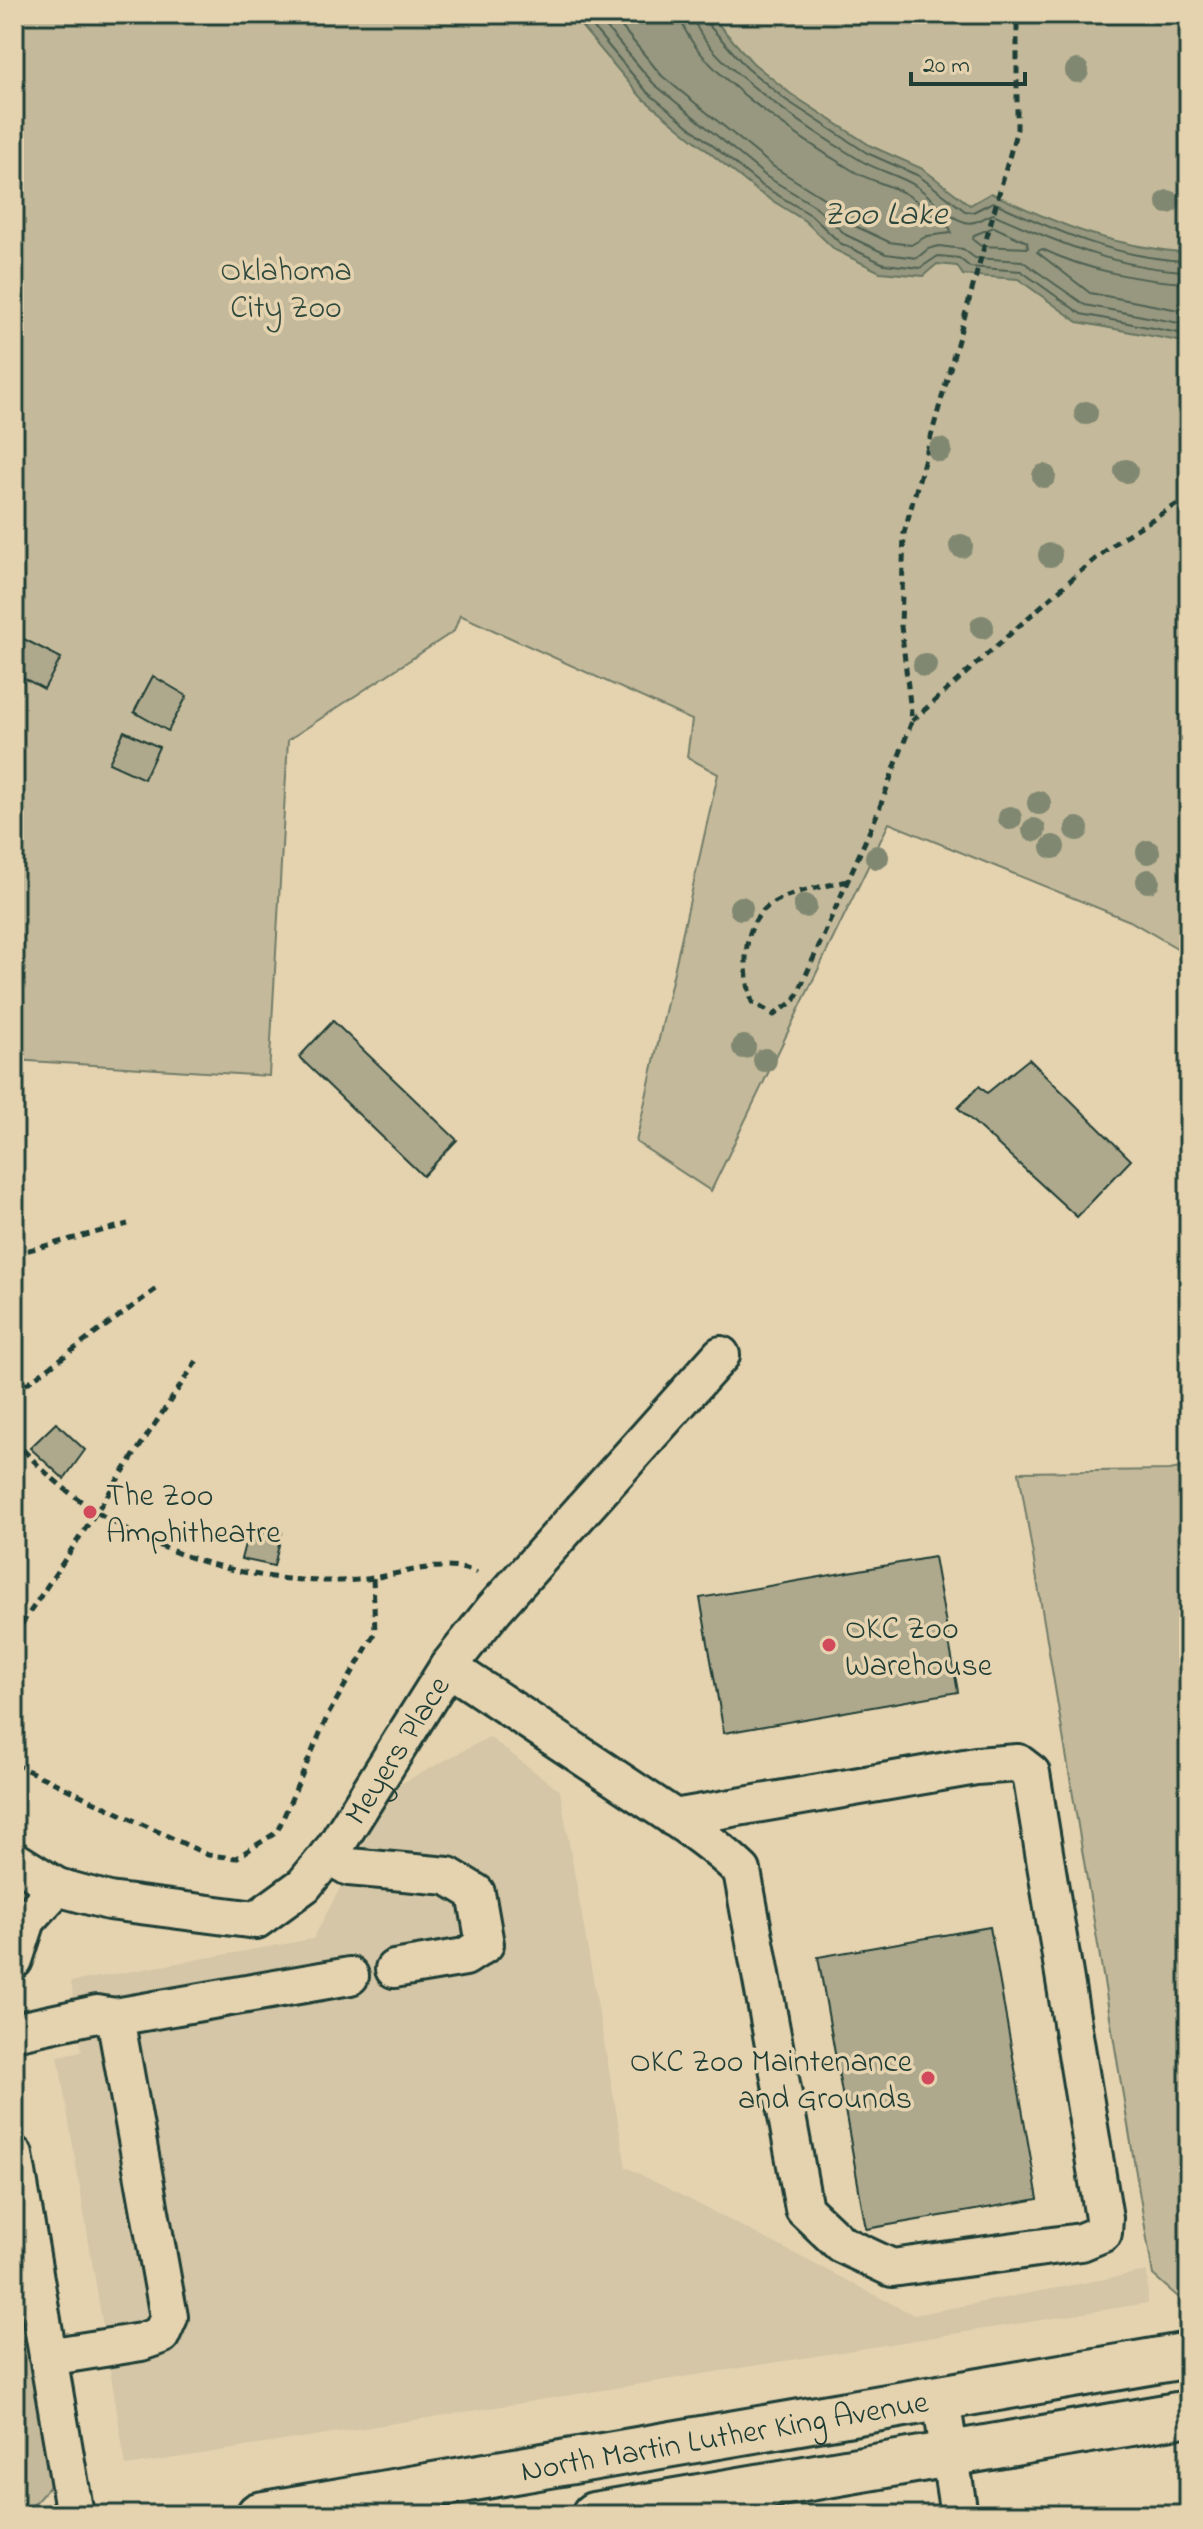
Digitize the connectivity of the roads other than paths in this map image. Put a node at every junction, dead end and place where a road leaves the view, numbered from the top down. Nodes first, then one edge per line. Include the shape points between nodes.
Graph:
1 (721, 1355) dead end
2 (448, 1667) junction
3 (674, 1818) junction
4 (328, 1855) junction
5 (14, 1860) edge
6 (57, 1887) junction
7 (14, 1960) edge
8 (394, 1969) dead end
9 (350, 1976) dead end
10 (115, 2017) junction
11 (14, 2032) edge
12 (14, 2155) edge
13 (1189, 2355) edge
14 (48, 2357) junction
15 (941, 2399) junction
16 (1189, 2413) edge
17 (948, 2455) junction
18 (75, 2515) edge
19 (259, 2515) edge
20 (594, 2515) edge
21 (959, 2515) edge

1 - 2 street, Meyers Place
2 - 3 street
2 - 4 street, Meyers Place
3 - 3 street via 742,1871 801,2195 813,2218 841,2244 892,2268 1081,2242 1103,2233 1031,1773 1018,1763 976,1766
4 - 6 street, Meyers Place via 304,1885 256,1920 109,1901
4 - 8 street via 349,1867 448,1876 476,1893 485,1944 465,1957
5 - 6 street, Meyers Place
6 - 7 street via 27,1920
9 - 10 street
10 - 11 street via 97,2014
10 - 14 street via 169,2317 161,2335 141,2342
12 - 14 street
13 - 15 main road, North Martin Luther King Avenue
14 - 18 street
15 - 17 street
15 - 19 main road, North Martin Luther King Avenue
16 - 17 main road, North Martin Luther King Avenue
17 - 20 main road, North Martin Luther King Avenue
17 - 21 street

